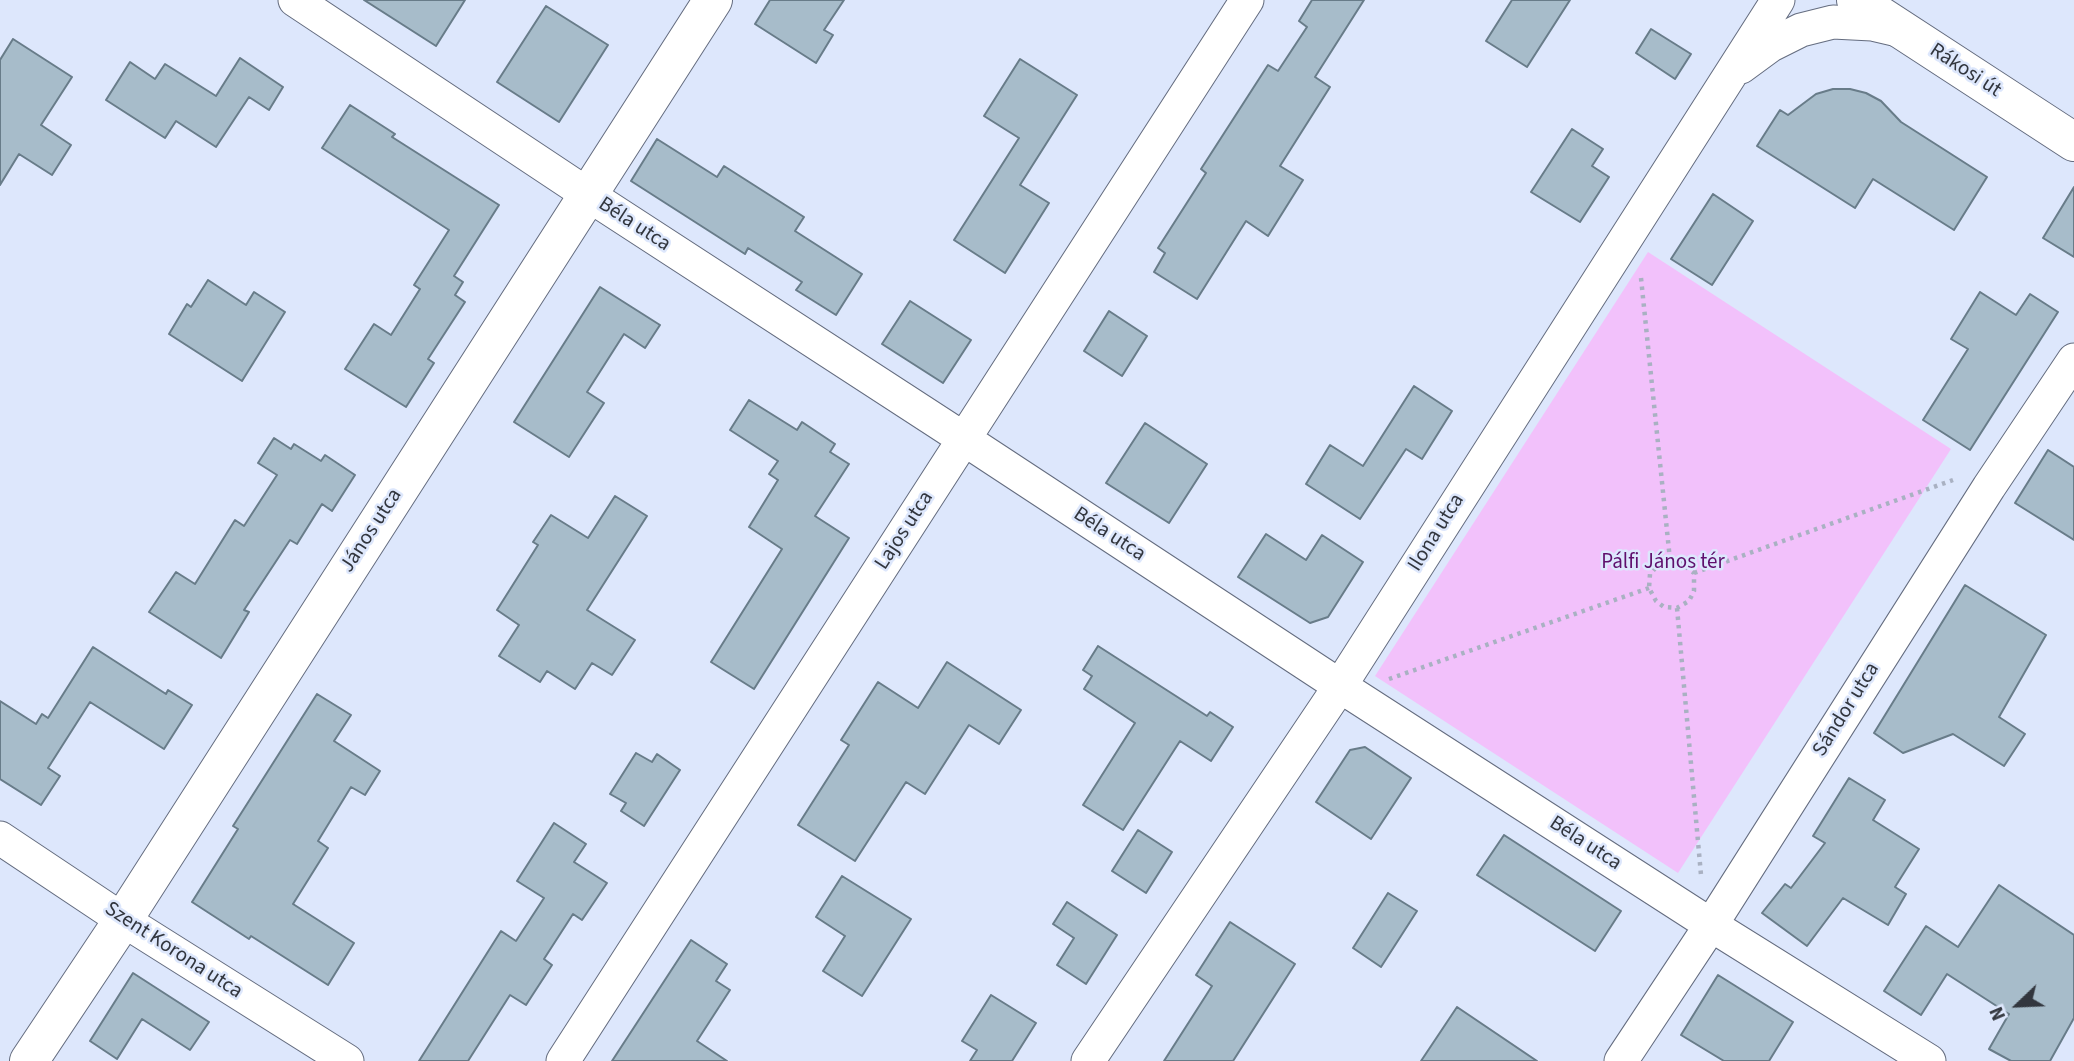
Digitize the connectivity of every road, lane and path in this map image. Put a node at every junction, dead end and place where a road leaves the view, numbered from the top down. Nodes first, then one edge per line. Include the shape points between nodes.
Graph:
1 (295, 0) edge
2 (713, 0) edge
3 (1247, 0) edge
4 (1778, 0) edge
5 (1856, 0) edge
6 (1905, 32) junction
7 (1730, 74) junction
8 (2074, 142) edge
9 (587, 194) junction
10 (1618, 248) junction
11 (2074, 360) edge
12 (964, 439) junction
13 (1989, 487) junction
14 (1670, 560) junction
15 (1694, 573) junction
16 (1649, 588) junction
17 (1677, 608) junction
18 (1340, 686) junction
19 (0, 838) edge
20 (123, 920) junction
21 (1711, 925) junction
22 (29, 1061) edge
23 (347, 1061) edge
24 (563, 1061) edge
25 (1087, 1061) edge
26 (1621, 1061) edge
27 (1929, 1061) edge

1 - 9 street, Béla utca
2 - 9 street, János utca
3 - 12 street, Lajos utca
4 - 7 street, Ilona utca
5 - 6 street, Rákosi út
6 - 7 street via 1833,22 1801,30 1771,45
6 - 8 street, Rákosi út
7 - 10 street, Ilona utca
9 - 12 street, Béla utca
9 - 20 street, János utca
10 - 14 path via 1638,262 1641,279
10 - 18 street, Ilona utca
11 - 13 street, Sándor utca
12 - 18 street, Béla utca
12 - 24 street, Lajos utca
13 - 15 path via 1971,474
13 - 21 street, Sándor utca
14 - 15 path
14 - 16 path via 1650,574
15 - 17 path via 1694,591 1689,601
16 - 17 path via 1664,607
16 - 18 path via 1392,678
17 - 21 path via 1701,880
18 - 21 street, Béla utca
18 - 25 street, Ilona utca
19 - 20 street, Szent Korona utca
20 - 22 street, János utca
20 - 23 street, Szent Korona utca
21 - 26 street, Sándor utca
21 - 27 street, Béla utca

